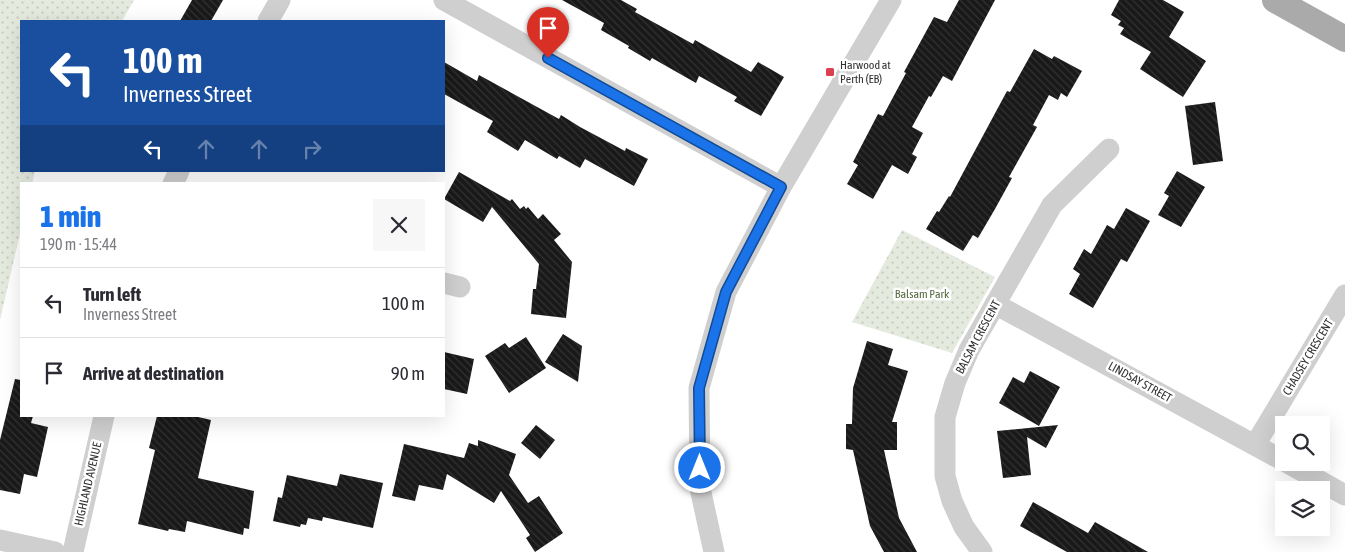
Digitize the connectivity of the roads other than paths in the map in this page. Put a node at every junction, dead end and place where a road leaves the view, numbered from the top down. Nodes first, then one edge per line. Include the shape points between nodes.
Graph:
1 (280, 0) edge
2 (444, 0) edge
3 (891, 0) edge
4 (1275, 0) edge
5 (269, 20) edge
6 (1345, 39) edge
7 (1109, 149) dead end
8 (781, 187) junction
9 (1345, 295) edge
10 (995, 304) junction
11 (104, 417) edge
12 (1255, 446) junction
13 (1275, 457) edge
14 (1301, 471) edge
15 (1345, 495) edge
16 (0, 540) edge
17 (55, 552) edge
18 (73, 552) edge
19 (714, 552) edge
20 (982, 552) edge

1 - 5 street
2 - 8 street
3 - 8 street
4 - 6 main road
7 - 10 street, BALSAM CRESCENT via 1052,205
8 - 19 street via 726,292 699,388 700,488
9 - 12 street, CHADSEY CRESCENT
10 - 12 street, LINDSAY STREET
10 - 20 street, BALSAM CRESCENT via 969,350 955,383 946,418 946,476 952,501 964,527
11 - 18 street, HIGHLAND AVENUE
12 - 13 street, LINDSAY STREET
14 - 15 street, LINDSAY STREET
16 - 17 street

